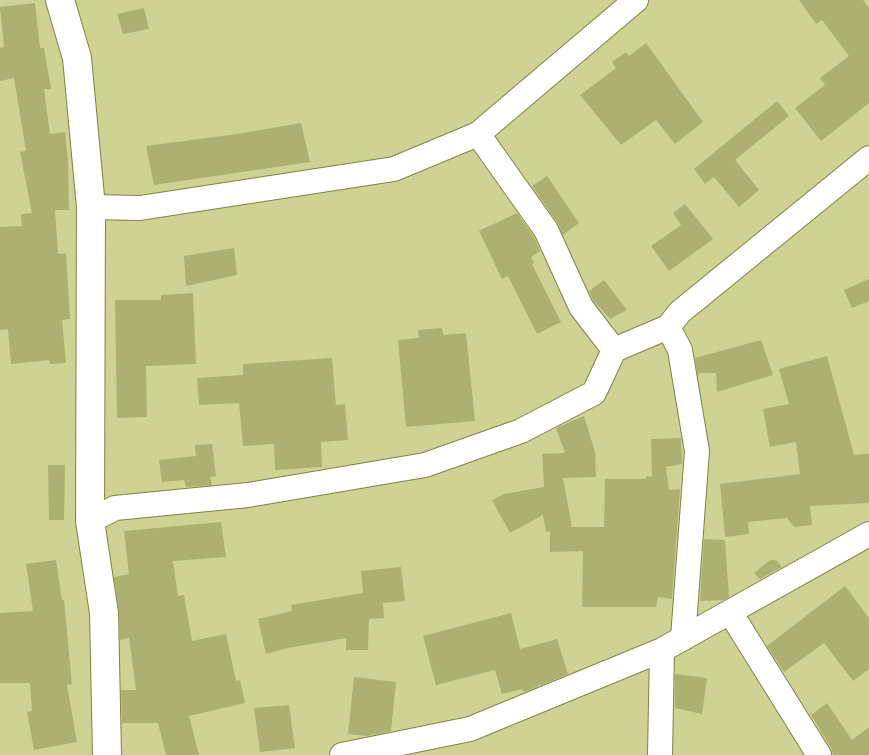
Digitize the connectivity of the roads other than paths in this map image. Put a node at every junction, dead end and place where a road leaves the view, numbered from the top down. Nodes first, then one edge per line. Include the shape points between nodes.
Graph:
1 (60, 0) edge
2 (636, 0) edge
3 (478, 134) junction
4 (869, 158) edge
5 (90, 207) junction
6 (668, 327) junction
7 (614, 350) junction
8 (90, 521) junction
9 (869, 534) edge
10 (730, 612) junction
11 (683, 638) junction
12 (662, 650) junction
13 (107, 755) edge
14 (342, 755) edge
15 (660, 755) edge
16 (818, 755) edge

1 - 5 street via 77,58
2 - 3 street
3 - 5 street via 394,169 140,208
3 - 7 street via 546,230 581,306
4 - 6 street via 680,312
5 - 8 street
6 - 7 street
6 - 11 street via 680,350 697,451
7 - 8 street via 594,393 521,432 425,465 248,495 115,508
8 - 13 street via 104,613
9 - 10 street
10 - 11 street
10 - 16 street
11 - 12 street
12 - 14 street via 470,729
12 - 15 street

